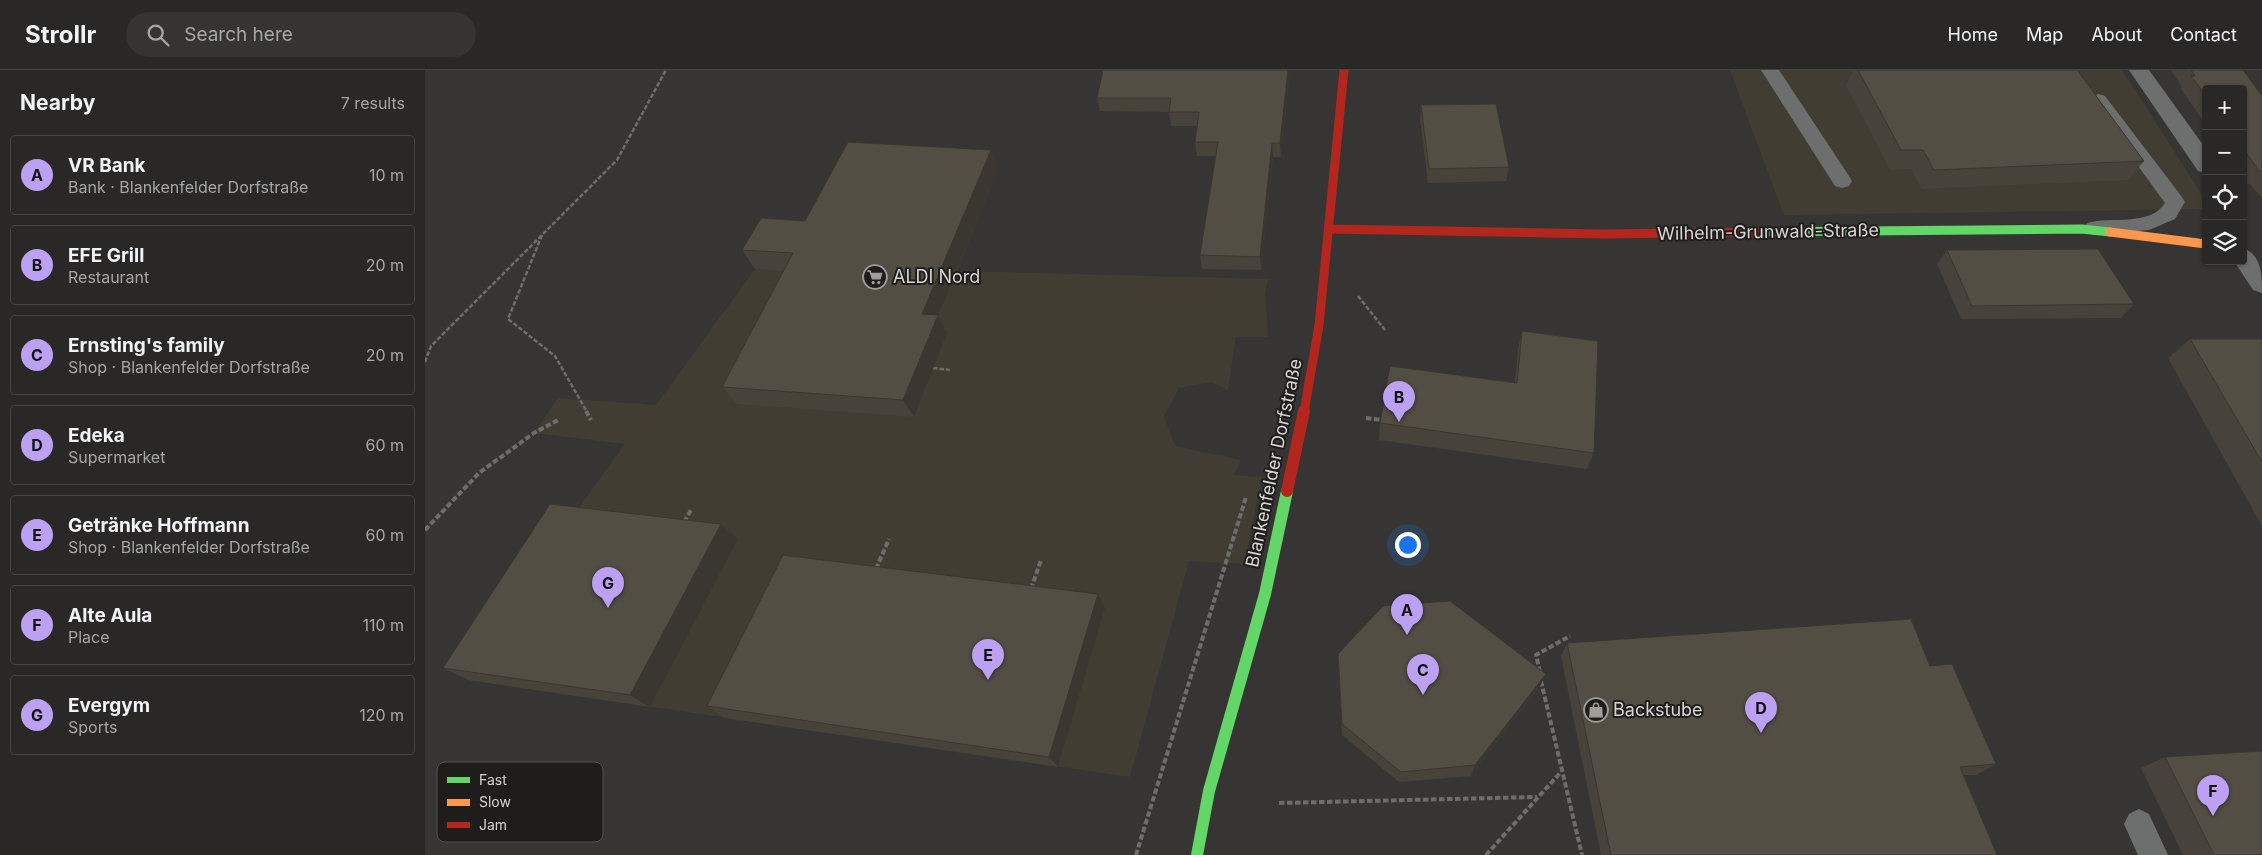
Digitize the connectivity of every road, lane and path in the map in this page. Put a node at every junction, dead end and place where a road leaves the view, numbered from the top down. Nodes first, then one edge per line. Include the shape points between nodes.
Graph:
1 (666, 70) edge
2 (1344, 70) edge
3 (1770, 70) edge
4 (2139, 70) edge
5 (2099, 100) edge
6 (2202, 160) edge
7 (1842, 182) dead end
8 (1329, 229) junction
9 (2082, 229) junction
10 (543, 232) junction
11 (2202, 244) edge
12 (2247, 263) edge
13 (2262, 284) edge
14 (425, 362) edge
15 (933, 368) dead end
16 (950, 370) dead end
17 (1366, 418) dead end
18 (560, 419) dead end
19 (591, 420) dead end
20 (1383, 420) edge
21 (1247, 496) dead end
22 (691, 510) dead end
23 (682, 525) edge
24 (425, 530) edge
25 (889, 539) dead end
26 (1041, 560) dead end
27 (875, 571) edge
28 (1031, 591) edge
29 (1570, 636) dead end
30 (1561, 771) junction
31 (1537, 797) junction
32 (1279, 803) dead end
33 (2139, 824) dead end
34 (1137, 855) edge
35 (1197, 855) edge
36 (1486, 855) edge
37 (1582, 855) edge
38 (2153, 855) edge

1 - 10 path via 617,160
2 - 8 street, Blankenfelder Dorfstraße
3 - 7 lane
4 - 6 street
5 - 9 lane via 2175,202 2168,214 2141,225
8 - 9 street, Wilhelm-Grunwald-Straße via 1613,234
8 - 35 street, Blankenfelder Dorfstraße via 1309,390 1265,594 1209,791
9 - 11 street, Wilhelm-Grunwald-Straße
10 - 14 path via 431,346
10 - 19 path via 508,319 555,356
12 - 13 street
15 - 16 path
17 - 20 path
18 - 24 path via 534,433 479,473
21 - 34 path
22 - 23 path
25 - 27 path
26 - 28 path
29 - 30 path via 1536,655
30 - 31 path
30 - 37 path
31 - 32 path
31 - 36 path
33 - 38 lane

